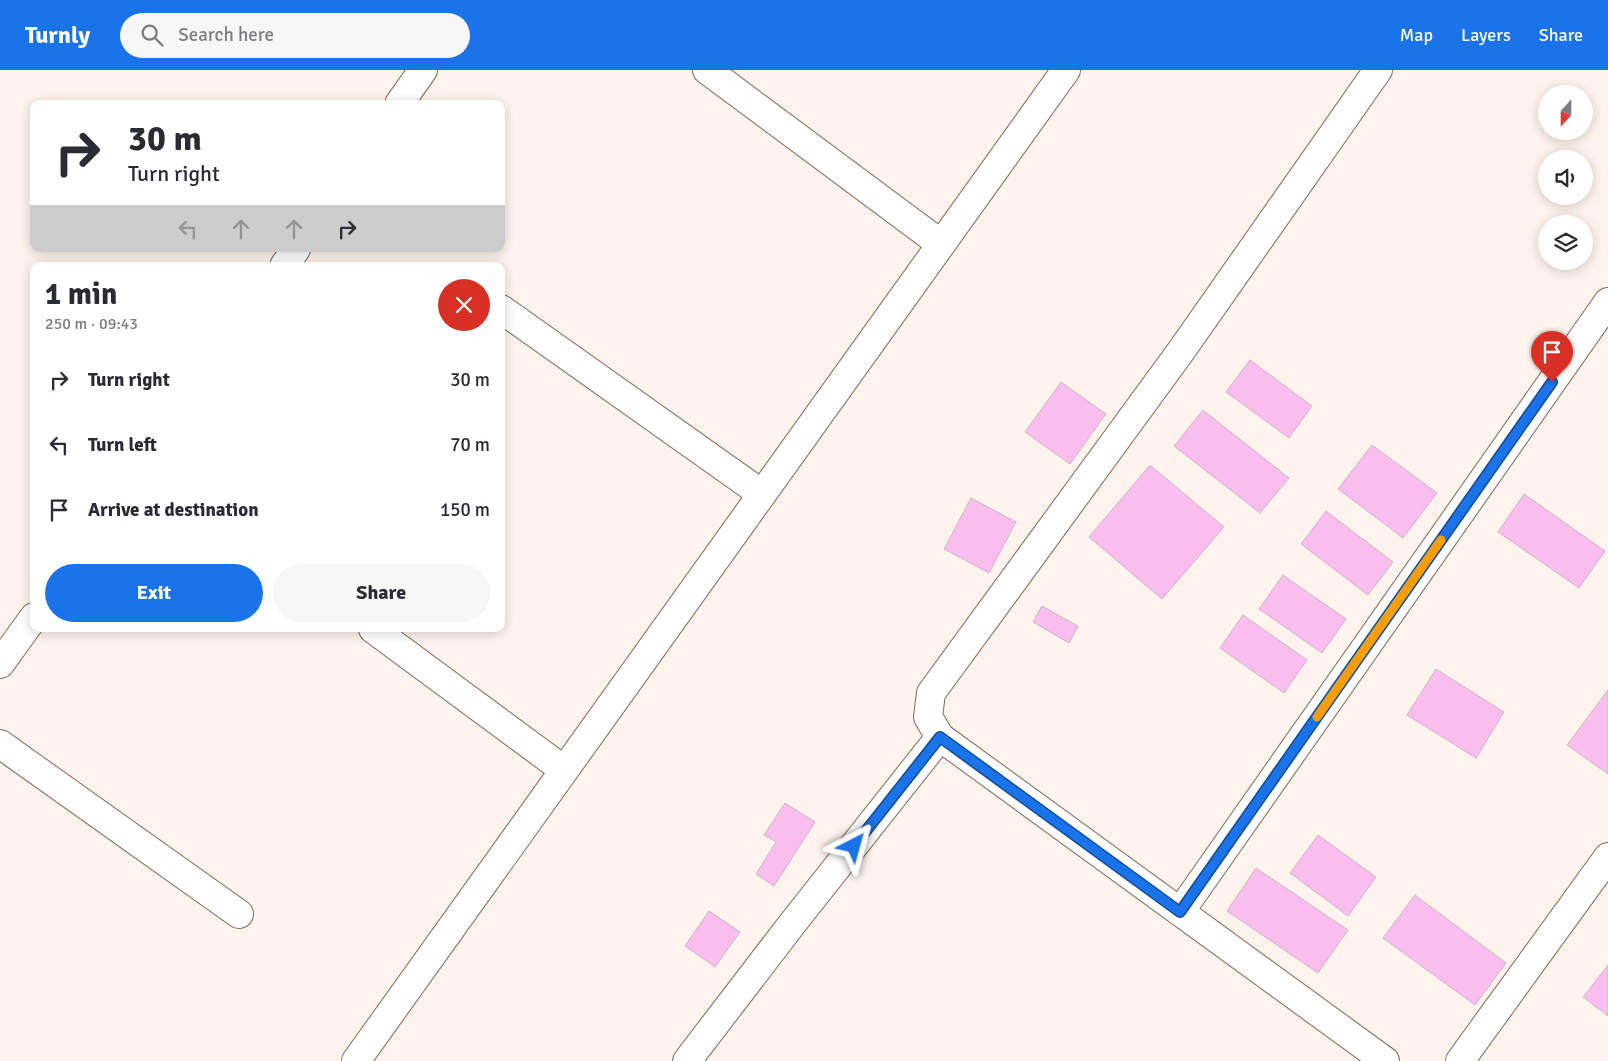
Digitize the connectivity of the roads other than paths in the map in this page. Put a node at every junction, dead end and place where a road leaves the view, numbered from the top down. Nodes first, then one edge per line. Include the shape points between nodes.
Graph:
1 (423, 70) edge
2 (707, 70) edge
3 (1066, 70) edge
4 (1378, 70) edge
5 (402, 100) edge
6 (941, 244) junction
7 (1608, 302) edge
8 (505, 312) edge
9 (762, 494) junction
10 (30, 623) edge
11 (377, 632) edge
12 (0, 664) edge
13 (940, 737) junction
14 (0, 744) edge
15 (564, 770) junction
16 (1608, 857) edge
17 (1180, 912) junction
18 (240, 914) dead end
19 (356, 1061) edge
20 (687, 1061) edge
21 (1385, 1061) edge
22 (1460, 1061) edge

1 - 5 street
2 - 6 street
3 - 6 street
4 - 13 street via 1181,351 931,693 928,717
6 - 9 street
7 - 17 street
8 - 9 street
9 - 15 street
10 - 12 street
11 - 15 street
13 - 17 street
13 - 20 street
14 - 18 street
15 - 19 street
16 - 22 street
17 - 21 street

